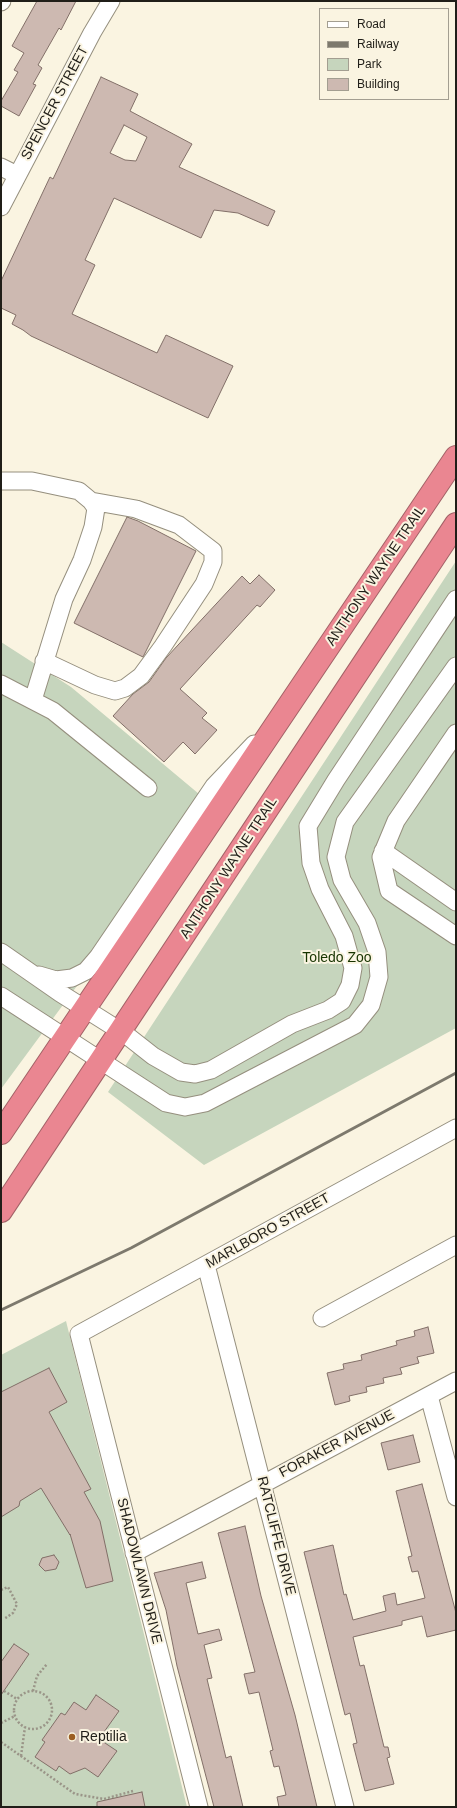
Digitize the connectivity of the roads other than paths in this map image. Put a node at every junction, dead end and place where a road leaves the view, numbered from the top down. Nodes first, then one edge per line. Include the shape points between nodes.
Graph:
1 (111, 1) edge
2 (1, 167) edge
3 (17, 175) junction
4 (1, 207) edge
5 (456, 457) edge
6 (1, 481) edge
7 (91, 501) junction
8 (456, 524) edge
9 (456, 599) edge
10 (44, 662) junction
11 (456, 666) edge
12 (1, 684) edge
13 (33, 700) junction
14 (284, 712) junction
15 (456, 733) edge
16 (148, 788) dead end
17 (384, 851) junction
18 (456, 902) edge
19 (456, 936) edge
20 (1, 952) edge
21 (34, 974) junction
22 (1, 996) edge
23 (85, 1009) junction
24 (121, 1031) junction
25 (65, 1038) junction
26 (101, 1061) junction
27 (456, 1128) edge
28 (1, 1133) edge
29 (1, 1211) edge
30 (456, 1245) edge
31 (206, 1265) junction
32 (322, 1318) dead end
33 (79, 1334) joint
34 (456, 1381) edge
35 (429, 1396) junction
36 (263, 1483) junction
37 (456, 1497) edge
38 (134, 1553) junction
39 (199, 1807) edge
40 (345, 1807) edge

1 - 3 street, SPENCER STREET
2 - 3 street
3 - 4 street, SPENCER STREET
5 - 14 highway, ANTHONY WAYNE TRAIL
6 - 7 street via 32,481 64,486 79,491
7 - 10 street via 96,508 93,527 82,560 64,599
7 - 10 street via 136,509 179,525 213,551 213,562 204,584 163,646 141,676 125,688 115,691 95,685
8 - 24 highway, ANTHONY WAYNE TRAIL
9 - 24 street via 308,826 310,863 344,936 353,968 350,985 342,1001 328,1010 292,1024 211,1070 196,1074 181,1072 168,1066
10 - 13 street
11 - 26 street via 345,822 336,856 342,880 367,923 377,952 379,977 372,1004 355,1025 205,1103 185,1107 166,1103
12 - 13 street
13 - 16 street via 53,711
14 - 21 street via 214,786 86,971 72,978 56,980
14 - 23 highway, ANTHONY WAYNE TRAIL
15 - 17 street via 396,821
17 - 18 street
17 - 19 street via 381,857 389,891
20 - 21 street
21 - 23 street
22 - 25 street
23 - 24 street
23 - 25 highway, ANTHONY WAYNE TRAIL
24 - 26 highway, ANTHONY WAYNE TRAIL
25 - 26 street
25 - 28 highway, ANTHONY WAYNE TRAIL
26 - 29 highway, ANTHONY WAYNE TRAIL
27 - 31 street, MARLBORO STREET
30 - 32 street
31 - 33 street, MARLBORO STREET
31 - 36 street, RATCLIFFE DRIVE
33 - 38 street, SHADOWLAWN DRIVE
34 - 35 street, FORAKER AVENUE
35 - 36 street, FORAKER AVENUE
35 - 37 street
36 - 38 street, FORAKER AVENUE
36 - 40 street, RATCLIFFE DRIVE
38 - 39 street, SHADOWLAWN DRIVE

